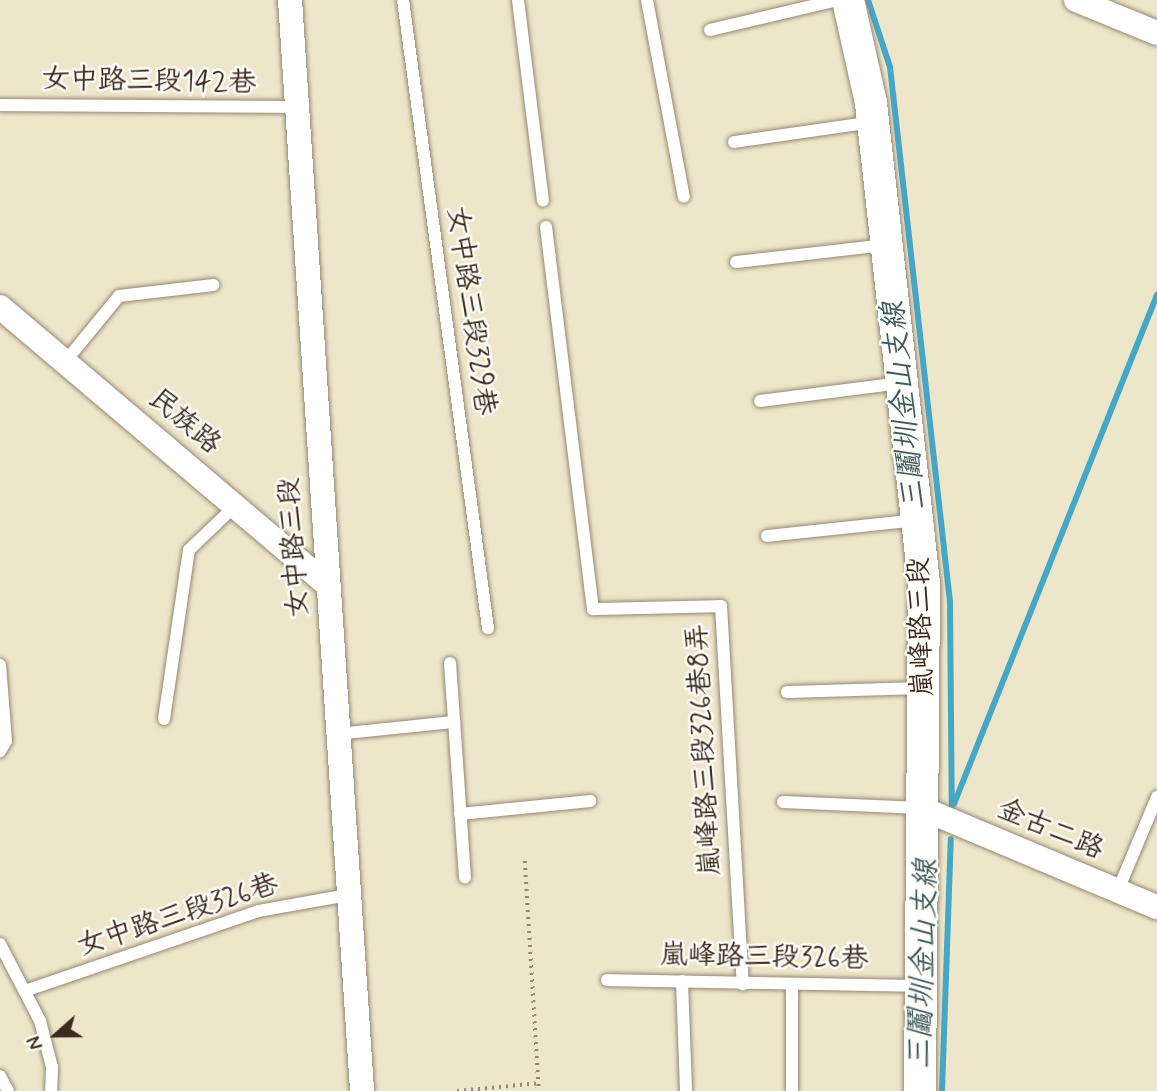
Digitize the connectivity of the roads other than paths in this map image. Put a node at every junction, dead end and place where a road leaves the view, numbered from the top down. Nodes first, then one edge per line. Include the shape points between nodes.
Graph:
1 (290, 0) edge
2 (404, 0) edge
3 (518, 0) edge
4 (647, 0) edge
5 (838, 0) edge
6 (848, 0) edge
7 (1076, 0) edge
8 (710, 30) dead end
9 (1157, 33) edge
10 (0, 105) edge
11 (297, 107) junction
12 (873, 122) junction
13 (733, 142) dead end
14 (684, 197) dead end
15 (543, 200) dead end
16 (546, 227) dead end
17 (886, 245) junction
18 (736, 262) dead end
19 (213, 285) dead end
20 (0, 307) edge
21 (65, 362) junction
22 (901, 383) junction
23 (760, 401) dead end
24 (236, 505) junction
25 (917, 520) junction
26 (767, 536) dead end
27 (328, 585) junction
28 (488, 628) dead end
29 (450, 663) dead end
30 (0, 665) edge
31 (924, 688) junction
32 (787, 692) dead end
33 (164, 719) dead end
34 (454, 722) junction
35 (337, 734) junction
36 (1, 751) edge
37 (1157, 797) edge
38 (590, 801) dead end
39 (783, 802) dead end
40 (921, 808) junction
41 (460, 814) junction
42 (465, 877) dead end
43 (1118, 890) junction
44 (348, 895) junction
45 (1157, 906) edge
46 (0, 944) edge
47 (607, 980) dead end
48 (682, 981) junction
49 (743, 984) junction
50 (792, 984) junction
51 (921, 986) junction
52 (25, 991) junction
53 (0, 1076) edge
54 (8, 1091) edge
55 (51, 1091) edge
56 (362, 1091) edge
57 (686, 1091) edge
58 (792, 1091) edge
59 (920, 1091) edge

1 - 11 street, 女中路三段
2 - 28 lane, 女中路三段329巷
3 - 15 lane
4 - 14 lane
5 - 8 lane
6 - 12 street, 嵐峰路三段
7 - 9 street
10 - 11 lane, 女中路三段142巷
11 - 27 street, 女中路三段
12 - 13 lane
12 - 17 street, 嵐峰路三段
16 - 49 lane, 嵐峰路三段326巷8弄 via 593,609 721,606
17 - 18 lane
17 - 22 street, 嵐峰路三段
19 - 21 lane via 119,296
20 - 21 street, 民族路
21 - 24 street, 民族路
22 - 23 lane
22 - 25 street, 嵐峰路三段
24 - 27 street, 民族路
24 - 33 lane via 189,550
25 - 26 lane
25 - 31 street, 嵐峰路三段
27 - 35 street, 女中路三段
29 - 34 lane
30 - 36 lane
31 - 32 lane
31 - 40 street, 嵐峰路三段
34 - 35 lane
34 - 41 lane
35 - 44 street, 女中路三段
37 - 43 lane
38 - 41 lane
39 - 40 lane
40 - 43 street, 金古二路
40 - 51 street, 嵐峰路三段
41 - 42 lane
43 - 45 street, 金古二路
44 - 52 lane, 女中路三段326巷 via 258,911
44 - 56 street, 女中路三段
46 - 52 lane
47 - 48 lane, 嵐峰路三段326巷
48 - 49 lane, 嵐峰路三段326巷
48 - 57 lane
49 - 50 lane, 嵐峰路三段326巷
50 - 51 lane, 嵐峰路三段326巷
50 - 58 lane
51 - 59 street, 嵐峰路三段
52 - 55 lane via 52,1067
53 - 54 lane

